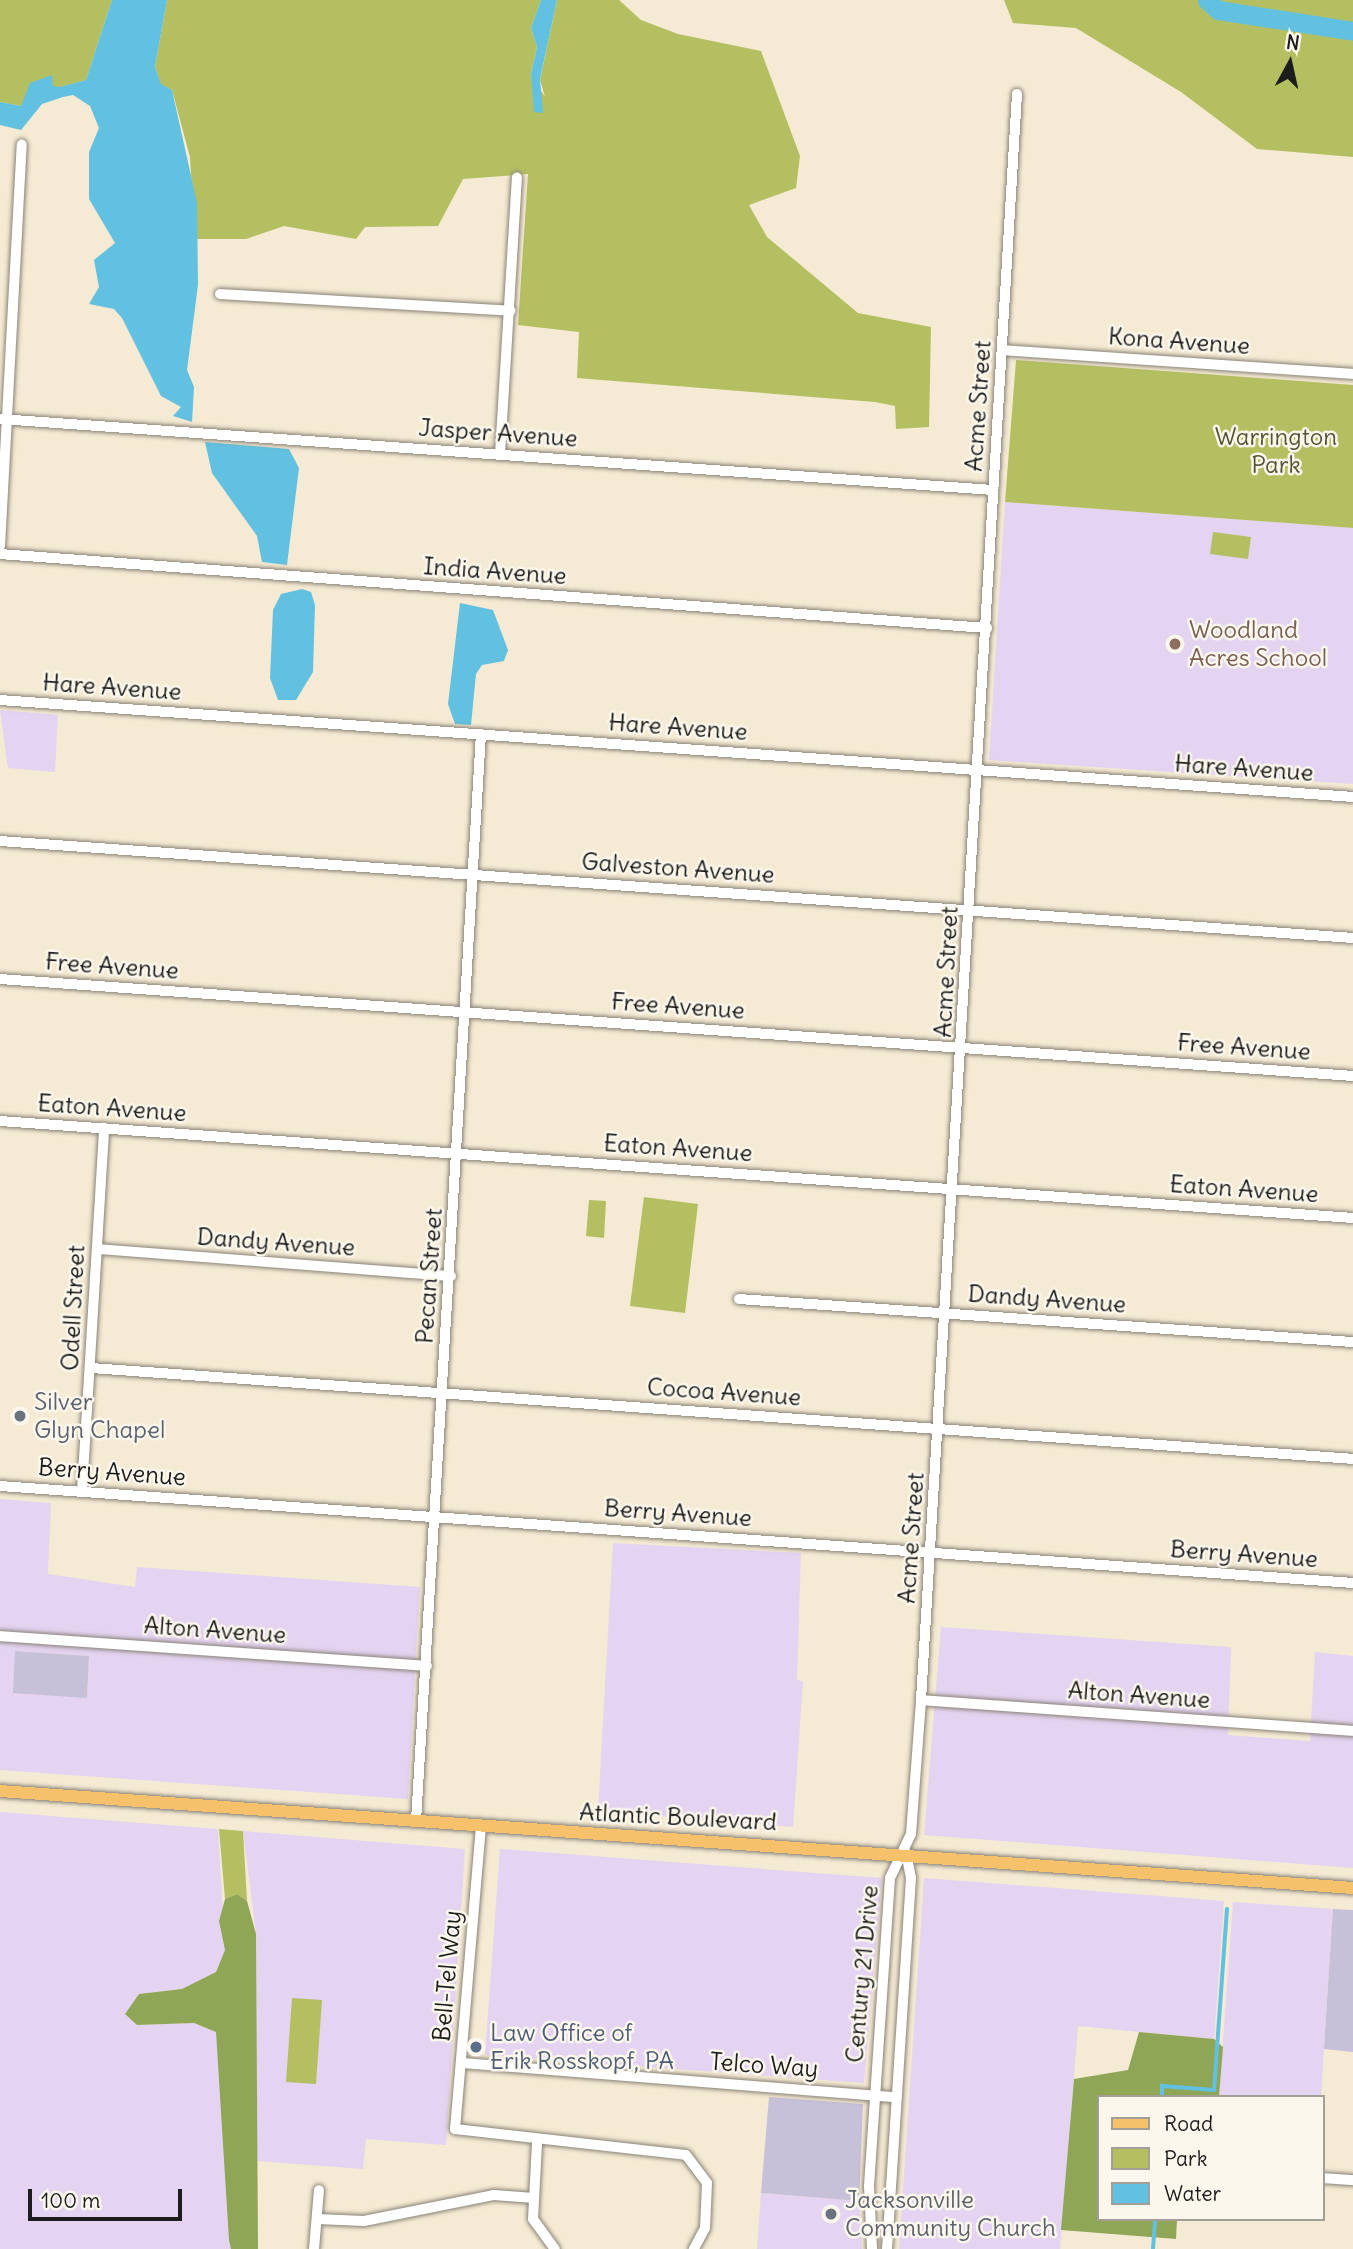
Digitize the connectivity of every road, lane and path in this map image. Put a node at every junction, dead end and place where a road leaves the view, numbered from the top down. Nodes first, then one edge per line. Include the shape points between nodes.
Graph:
1 (1017, 94) dead end
2 (22, 145) dead end
3 (517, 178) dead end
4 (220, 294) dead end
5 (511, 310) junction
6 (1002, 350) junction
7 (1353, 374) edge
8 (3, 419) edge
9 (500, 454) junction
10 (993, 490) junction
11 (0, 546) edge
12 (0, 554) edge
13 (986, 628) junction
14 (0, 700) edge
15 (481, 734) junction
16 (978, 769) junction
17 (1353, 797) edge
18 (0, 841) edge
19 (476, 874) junction
20 (971, 911) junction
21 (1353, 938) edge
22 (0, 979) edge
23 (466, 1012) junction
24 (963, 1048) junction
25 (1353, 1076) edge
26 (0, 1121) edge
27 (104, 1128) junction
28 (458, 1153) junction
29 (954, 1189) junction
30 (1353, 1218) edge
31 (98, 1249) junction
32 (451, 1276) junction
33 (739, 1298) dead end
34 (947, 1312) junction
35 (1353, 1342) edge
36 (91, 1368) junction
37 (443, 1393) junction
38 (939, 1429) junction
39 (1353, 1459) edge
40 (0, 1486) edge
41 (82, 1491) junction
42 (435, 1516) junction
43 (931, 1552) junction
44 (1353, 1583) edge
45 (0, 1636) edge
46 (427, 1666) junction
47 (921, 1700) junction
48 (1353, 1731) edge
49 (0, 1791) edge
50 (416, 1821) junction
51 (481, 1826) junction
52 (906, 1852) junction
53 (1353, 1888) edge
54 (461, 2063) junction
55 (873, 2094) junction
56 (897, 2097) junction
57 (537, 2143) junction
58 (1325, 2178) edge
59 (1353, 2180) edge
60 (319, 2190) dead end
61 (534, 2198) junction
62 (317, 2219) junction
63 (314, 2249) edge
64 (555, 2249) edge
65 (694, 2249) edge
66 (872, 2249) edge
67 (887, 2249) edge

1 - 6 street, Acme Street
2 - 8 street
3 - 5 street
4 - 5 street
5 - 9 street
6 - 7 street, Kona Avenue
6 - 10 street, Acme Street
8 - 9 street, Jasper Avenue
8 - 11 street
9 - 10 street, Jasper Avenue
10 - 13 street, Acme Street
12 - 13 street, India Avenue
13 - 16 street, Acme Street
14 - 15 street, Hare Avenue
15 - 16 street, Hare Avenue
15 - 19 street, Pecan Street
16 - 17 street, Hare Avenue
16 - 20 street, Acme Street
18 - 19 street, Galveston Avenue
19 - 20 street, Galveston Avenue
19 - 23 street, Pecan Street
20 - 21 street, Galveston Avenue
20 - 24 street, Acme Street
22 - 23 street, Free Avenue
23 - 24 street, Free Avenue
23 - 28 street, Pecan Street
24 - 25 street, Free Avenue
24 - 29 street, Acme Street
26 - 27 street, Eaton Avenue
27 - 28 street, Eaton Avenue
27 - 31 street, Odell Street
28 - 29 street, Eaton Avenue
28 - 32 street, Pecan Street
29 - 30 street, Eaton Avenue
29 - 34 street, Acme Street
31 - 32 street, Dandy Avenue
31 - 36 street, Odell Street
32 - 37 street, Pecan Street
33 - 34 street, Dandy Avenue
34 - 35 street, Dandy Avenue
34 - 38 street, Acme Street
36 - 37 street, Cocoa Avenue
36 - 41 street, Odell Street
37 - 38 street, Cocoa Avenue
37 - 42 street, Pecan Street
38 - 39 street, Cocoa Avenue
38 - 43 street, Acme Street
40 - 41 street, Berry Avenue
41 - 42 street, Berry Avenue
42 - 43 street, Berry Avenue
42 - 46 street, Pecan Street
43 - 44 street, Berry Avenue
43 - 47 street, Acme Street
45 - 46 street, Alton Avenue
46 - 50 street, Pecan Street
47 - 48 street, Alton Avenue
47 - 52 street, Acme Street
49 - 50 main road, Atlantic Boulevard
50 - 51 main road, Atlantic Boulevard
51 - 52 main road, Atlantic Boulevard
51 - 54 street, Bell-Tel Way
52 - 53 main road, Atlantic Boulevard
52 - 55 street, Century 21 Drive via 890,1878
52 - 56 street, Century 21 Drive via 911,1878
54 - 55 street, Telco Way
54 - 57 street, Bell-Tel Way via 455,2129
55 - 56 street, Telco Way
55 - 66 street, Century 21 Drive
56 - 67 street, Century 21 Drive
57 - 61 street
57 - 65 street via 686,2155 703,2171 706,2211
58 - 59 street
60 - 62 street
61 - 62 street via 494,2195 364,2221
61 - 64 street via 533,2219
62 - 63 street

